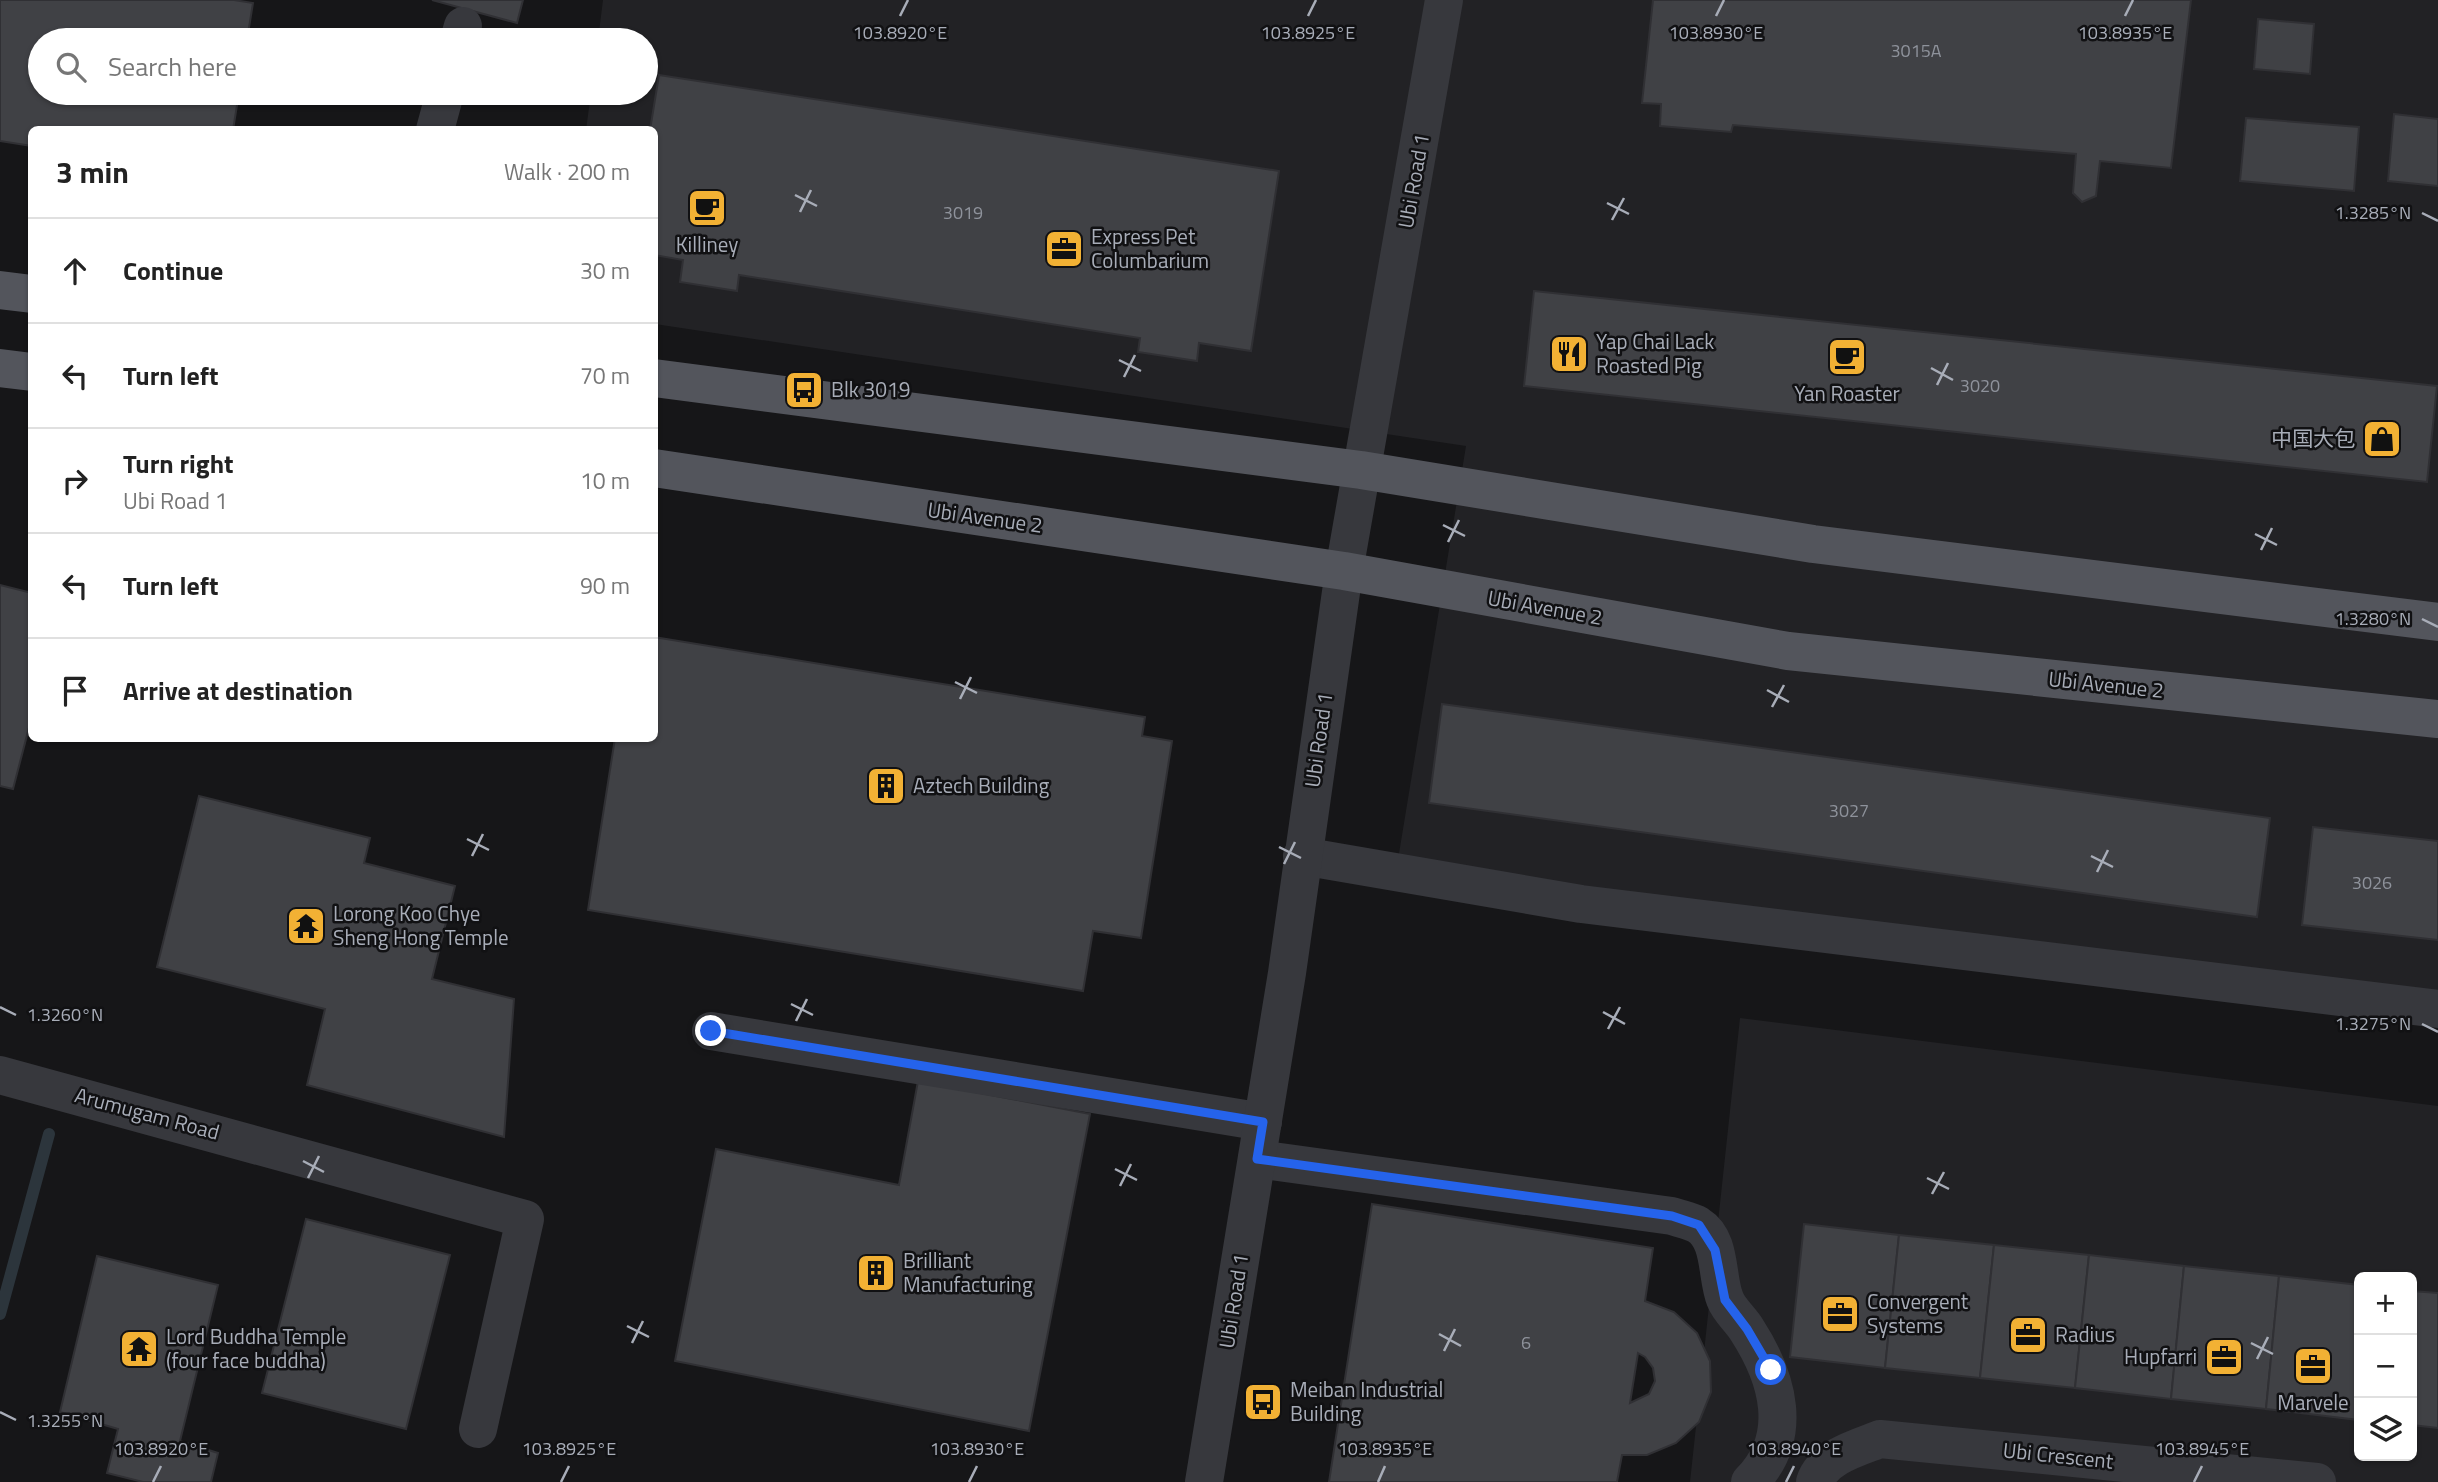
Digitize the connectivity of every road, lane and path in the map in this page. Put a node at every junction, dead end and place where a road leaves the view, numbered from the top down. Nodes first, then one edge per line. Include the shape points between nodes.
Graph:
1 (1444, 0) edge
2 (442, 105) edge
3 (436, 126) edge
4 (0, 290) edge
5 (28, 294) edge
6 (0, 368) edge
7 (28, 372) edge
8 (658, 379) edge
9 (658, 469) edge
10 (1361, 470) junction
11 (1344, 571) junction
12 (2438, 622) edge
13 (2438, 719) edge
14 (1302, 856) junction
15 (2438, 1009) edge
16 (711, 1031) dead end
17 (0, 1075) edge
18 (1263, 1122) junction
19 (1257, 1159) junction
20 (478, 1429) dead end
21 (1204, 1482) edge
22 (1750, 1482) edge
23 (1815, 1482) edge
24 (2316, 1482) edge

1 - 10 street, Ubi Road 1
2 - 3 street
4 - 5 main road
6 - 7 main road
8 - 10 main road
9 - 11 main road, Ubi Avenue 2
10 - 11 street, Ubi Road 1
10 - 12 main road via 1813,544
11 - 13 main road, Ubi Avenue 2 via 1788,651
11 - 14 street, Ubi Road 1
14 - 15 street via 1581,904
14 - 18 street, Ubi Road 1
16 - 18 street
17 - 20 street, Arumugam Road via 524,1219
18 - 19 street, Ubi Road 1
19 - 21 street, Ubi Road 1
19 - 22 street via 1672,1216 1699,1225 1715,1250 1725,1300 1771,1370 1779,1415 1777,1440
23 - 24 street, Ubi Crescent via 1818,1472 1847,1451 1880,1439

